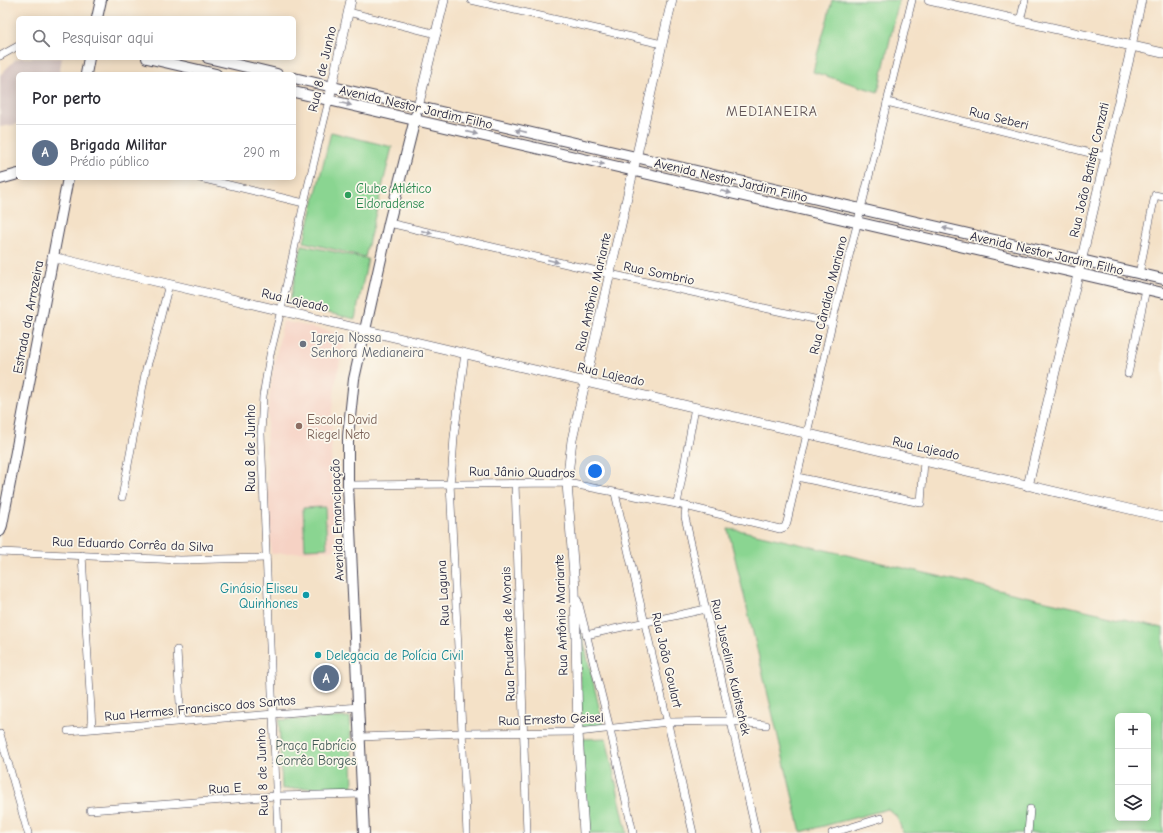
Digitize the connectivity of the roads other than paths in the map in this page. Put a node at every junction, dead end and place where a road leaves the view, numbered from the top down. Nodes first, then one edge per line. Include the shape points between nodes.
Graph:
1 (101, 0) edge
2 (351, 0) edge
3 (444, 0) edge
4 (471, 0) edge
5 (672, 0) edge
6 (912, 0) edge
7 (929, 0) edge
8 (1025, 0) edge
9 (1142, 0) edge
10 (348, 12) junction
11 (97, 16) edge
12 (1020, 21) junction
13 (436, 34) junction
14 (662, 44) junction
15 (1132, 46) junction
16 (16, 47) edge
17 (1163, 54) edge
18 (0, 56) edge
19 (89, 60) edge
20 (156, 60) edge
21 (217, 60) edge
22 (86, 72) edge
23 (207, 72) edge
24 (268, 72) edge
25 (296, 78) edge
26 (332, 87) junction
27 (296, 92) edge
28 (329, 100) junction
29 (887, 102) junction
30 (418, 107) junction
31 (415, 120) junction
32 (537, 134) junction
33 (534, 148) junction
34 (637, 157) junction
35 (1106, 157) junction
36 (634, 171) junction
37 (16, 175) edge
38 (0, 180) edge
39 (68, 180) edge
40 (208, 180) edge
41 (1163, 197) edge
42 (304, 203) junction
43 (861, 209) junction
44 (388, 223) junction
45 (858, 223) junction
46 (52, 257) junction
47 (1081, 260) junction
48 (610, 274) junction
49 (1078, 274) junction
50 (1139, 274) junction
51 (1163, 279) edge
52 (169, 284) junction
53 (1146, 289) junction
54 (1163, 293) edge
55 (281, 310) junction
56 (832, 323) junction
57 (365, 330) junction
58 (465, 354) junction
59 (1128, 374) dead end
60 (586, 382) junction
61 (695, 407) junction
62 (807, 434) junction
63 (924, 461) junction
64 (797, 477) junction
65 (450, 483) junction
66 (515, 483) junction
67 (567, 483) junction
68 (348, 484) junction
69 (1028, 486) junction
70 (616, 493) junction
71 (122, 497) dead end
72 (678, 504) junction
73 (686, 506) junction
74 (717, 513) joint
75 (1163, 517) edge
76 (0, 531) edge
77 (0, 552) edge
78 (82, 555) junction
79 (266, 558) junction
80 (575, 589) junction
81 (706, 609) junction
82 (646, 621) junction
83 (586, 635) junction
84 (177, 650) dead end
85 (358, 707) junction
86 (273, 714) junction
87 (181, 721) junction
88 (731, 721) junction
89 (668, 722) junction
90 (766, 725) dead end
91 (92, 728) junction
92 (610, 729) junction
93 (68, 731) dead end
94 (524, 732) junction
95 (578, 732) junction
96 (463, 733) junction
97 (0, 734) edge
98 (360, 737) junction
99 (362, 794) junction
100 (276, 796) junction
101 (1030, 809) dead end
102 (90, 810) dead end
103 (881, 818) dead end
104 (28, 833) edge
105 (278, 833) edge
106 (364, 833) edge
107 (467, 833) edge
108 (527, 833) edge
109 (584, 833) edge
110 (633, 833) edge
111 (693, 833) edge
112 (756, 833) edge
113 (832, 833) edge
114 (1028, 833) edge

1 - 11 main road
2 - 10 street, Rua 8 de Junho
3 - 13 street, Avenida Emancipação
4 - 14 street
5 - 14 street, Rua Antônio Mariante
6 - 29 street, Rua Cândido Mariano
7 - 12 street
8 - 12 street
9 - 15 street, Rua João Batista Conzati
10 - 13 street
10 - 26 street, Rua 8 de Junho
12 - 15 street
13 - 30 street, Avenida Emancipação
14 - 34 street, Rua Antônio Mariante
15 - 17 street
15 - 35 street, Rua João Batista Conzati
16 - 18 street
19 - 22 main road
20 - 23 main road
21 - 24 main road
25 - 26 main road, Avenida Nestor Jardim Filho
26 - 28 street, Rua 8 de Junho
26 - 30 main road, Avenida Nestor Jardim Filho
27 - 28 main road, Avenida Nestor Jardim Filho
28 -> 31 main road, Avenida Nestor Jardim Filho
28 - 42 street, Rua 8 de Junho
29 - 35 street, Rua Seberi
29 - 43 street, Rua Cândido Mariano
30 - 31 main road, Avenida Emancipação
32 -> 30 main road, Avenida Nestor Jardim Filho
31 -> 33 main road, Avenida Nestor Jardim Filho
31 - 44 main road, Avenida Emancipação
32 - 33 main road
32 - 34 main road, Avenida Nestor Jardim Filho
33 -> 36 main road, Avenida Nestor Jardim Filho
34 - 36 street, Rua Antônio Mariante
34 - 43 main road, Avenida Nestor Jardim Filho
35 - 47 street, Rua João Batista Conzati
36 -> 45 main road, Avenida Nestor Jardim Filho
36 - 48 street, Rua Antônio Mariante
37 - 38 main road
39 - 46 main road, Estrada da Arrozeira
40 - 42 street
41 - 50 street via 1155,195
42 - 55 street, Rua 8 de Junho
43 - 45 street, Rua Cândido Mariano
47 -> 43 main road, Avenida Nestor Jardim Filho
44 -> 48 street, Rua Sombrio
44 - 57 main road, Avenida Emancipação
45 - 49 main road, Avenida Nestor Jardim Filho
45 - 56 street, Rua Cândido Mariano
46 - 52 street, Rua Lajeado
46 - 76 main road, Estrada da Arrozeira
47 - 49 street, Rua João Batista Conzati
47 - 50 main road, Avenida Nestor Jardim Filho
48 - 56 street, Rua Sombrio
48 - 60 street, Rua Antônio Mariante
49 - 53 main road, Avenida Nestor Jardim Filho
49 - 69 street, Rua João Batista Conzati
50 - 51 main road, Avenida Nestor Jardim Filho
52 - 55 street, Rua Lajeado
52 - 71 street via 146,369
53 - 54 main road, Avenida Nestor Jardim Filho
53 - 59 street
55 - 57 street, Rua Lajeado
55 - 79 street, Rua 8 de Junho via 264,389 260,434
56 - 62 street, Rua Cândido Mariano
57 - 58 street, Rua Lajeado
57 - 68 main road, Avenida Emancipação via 350,407
58 - 60 street, Rua Lajeado
58 - 65 street, Rua Laguna
60 - 61 street, Rua Lajeado
60 - 67 street, Rua Antônio Mariante via 572,440
61 - 62 street, Rua Lajeado
61 - 72 street
62 - 63 street, Rua Lajeado
62 - 64 street, Rua Cândido Mariano
63 - 64 street via 921,503
63 - 69 street, Rua Lajeado
64 - 74 street, Rua Cândido Mariano via 787,522 783,528
65 - 66 street, Rua Jânio Quadros
65 - 68 street, Rua Jânio Quadros
65 - 96 street, Rua Laguna
66 - 67 street, Rua Jânio Quadros
66 - 94 street, Rua Prudente de Morais
67 - 70 street, Rua Jânio Quadros
67 - 80 street, Rua Antônio Mariante
68 - 85 main road, Avenida Emancipação
69 - 75 street, Rua Lajeado
70 - 72 street, Rua Jânio Quadros
70 - 82 street, Rua João Goulart
72 - 73 street, Rua Jânio Quadros
73 - 74 street, Rua Jânio Quadros
73 - 81 street, Rua Juscelino Kubitschek via 685,517
77 - 78 street, Rua Eduardo Corrêa da Silva
78 - 79 street, Rua Eduardo Corrêa da Silva via 180,560
78 - 91 street
79 - 86 street, Rua 8 de Junho
80 - 83 street
80 - 95 street, Rua Antônio Mariante
81 - 82 street
81 - 88 street, Rua Juscelino Kubitschek
82 - 83 street
82 - 89 street, Rua João Goulart
83 - 92 street
84 - 87 street
85 - 86 street, Rua Hermes Francisco dos Santos
85 - 98 main road, Avenida Emancipação
86 - 87 street, Rua Hermes Francisco dos Santos
86 - 100 street, Rua 8 de Junho
87 - 91 street, Rua Hermes Francisco dos Santos
88 - 89 street, Rua Ernesto Geisel
88 - 90 street, Rua Ernesto Geisel
88 - 112 street, Rua Juscelino Kubitschek
89 - 92 street, Rua Ernesto Geisel
89 - 111 street, Rua João Goulart
91 - 93 street, Rua Hermes Francisco dos Santos
92 - 95 street, Rua Ernesto Geisel
92 - 110 street
94 - 95 street, Rua Ernesto Geisel
94 - 96 street, Rua Ernesto Geisel
94 - 108 street, Rua Prudente de Morais
95 - 109 street, Rua Antônio Mariante
96 - 98 street, Rua Ernesto Geisel
96 - 107 street, Rua Laguna
97 - 104 street
98 - 99 main road, Avenida Emancipação
99 - 100 street, Rua E
99 - 106 main road, Avenida Emancipação
100 - 102 street, Rua E
100 - 105 street, Rua 8 de Junho
101 - 114 street
103 - 113 street

